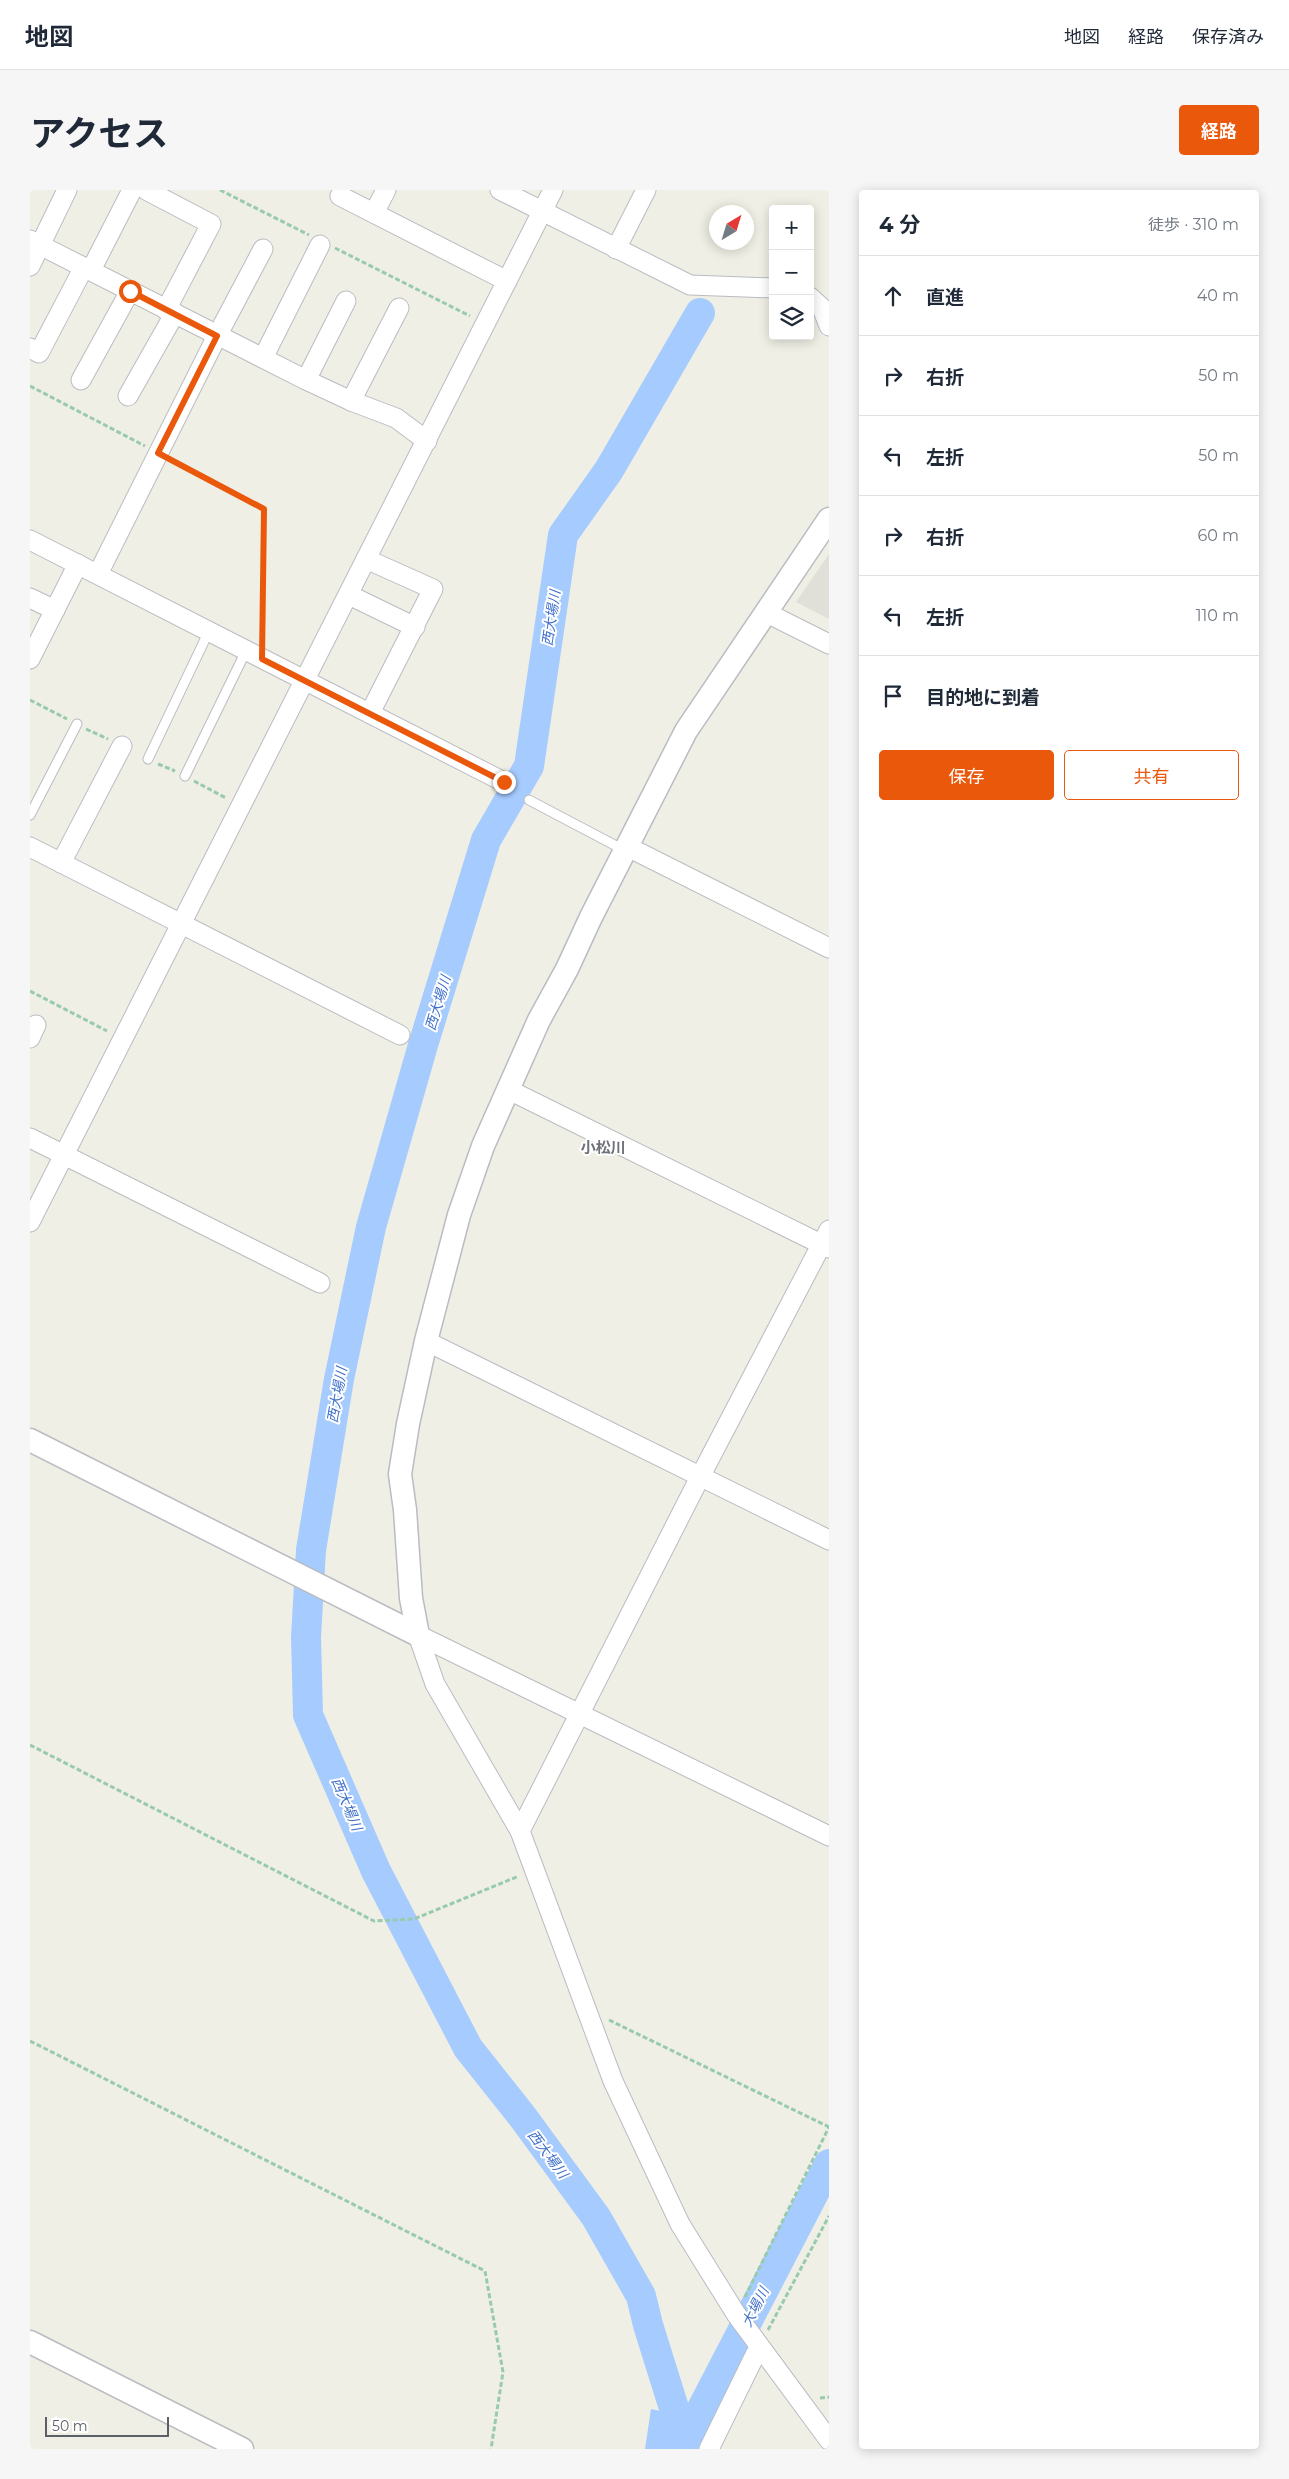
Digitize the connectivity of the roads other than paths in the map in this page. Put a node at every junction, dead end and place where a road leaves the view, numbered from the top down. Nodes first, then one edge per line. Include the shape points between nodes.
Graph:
1 (67, 190) edge
2 (132, 190) edge
3 (146, 190) edge
4 (386, 190) edge
5 (500, 190) edge
6 (553, 190) edge
7 (646, 190) edge
8 (340, 196) dead end
9 (543, 212) junction
10 (374, 213) junction
11 (35, 242) edge
12 (321, 243) road end
13 (263, 249) dead end
14 (616, 249) junction
15 (30, 266) edge
16 (88, 269) junction
17 (507, 281) junction
18 (769, 288) edge
19 (130, 291) junction
20 (346, 300) dead end
21 (814, 300) edge
22 (399, 308) dead end
23 (170, 311) junction
24 (829, 326) edge
25 (217, 336) junction
26 (30, 348) edge
27 (263, 358) junction
28 (81, 380) dead end
29 (306, 380) junction
30 (128, 396) dead end
31 (351, 401) junction
32 (427, 441) junction
33 (829, 519) edge
34 (30, 540) edge
35 (366, 559) junction
36 (78, 564) junction
37 (98, 574) junction
38 (348, 595) junction
39 (30, 598) edge
40 (55, 610) junction
41 (767, 613) junction
42 (415, 627) junction
43 (208, 631) junction
44 (829, 644) edge
45 (31, 654) edge
46 (254, 655) junction
47 (305, 680) junction
48 (370, 712) junction
49 (77, 724) dead end
50 (122, 746) dead end
51 (148, 759) dead end
52 (185, 776) dead end
53 (504, 782) dead end
54 (529, 800) dead end
55 (30, 815) edge
56 (30, 847) edge
57 (627, 849) junction
58 (61, 863) junction
59 (181, 924) junction
60 (829, 948) edge
61 (400, 1035) dead end
62 (507, 1089) junction
63 (30, 1138) edge
64 (64, 1156) junction
65 (30, 1222) edge
66 (827, 1241) edge
67 (320, 1284) dead end
68 (426, 1341) junction
69 (30, 1440) edge
70 (700, 1477) junction
71 (829, 1540) edge
72 (418, 1635) junction
73 (580, 1714) junction
74 (520, 1831) junction
75 (829, 1836) edge
76 (30, 2342) edge
77 (759, 2347) junction
78 (829, 2440) edge
79 (242, 2449) edge
80 (709, 2449) edge

1 - 11 street
2 - 16 street
3 - 23 street via 211,224
4 - 10 street
5 - 9 street
6 - 9 street
7 - 14 street
8 - 10 street
9 - 14 street
9 - 17 street
10 - 17 street
11 - 15 street
11 - 16 street
12 - 27 street
13 - 25 street
14 - 18 street via 690,285
16 - 19 street
16 - 26 street via 39,353
17 - 32 street
19 - 23 street
19 - 28 street
20 - 29 street
21 - 24 street via 822,308
22 - 31 street
23 - 25 street
23 - 30 street
25 - 27 street
25 - 37 street
27 - 29 street
29 - 31 street
31 - 32 street via 396,418
32 - 35 street
33 - 41 street
34 - 36 street
35 - 38 street
35 - 42 street via 433,590
36 - 37 street
36 - 40 street
37 - 43 street
38 - 42 street
38 - 47 street
39 - 40 street
40 - 45 street
41 - 44 street
41 - 57 street via 686,731
42 - 48 street
43 - 46 street
43 - 51 lane
46 - 47 street
46 - 52 lane
47 - 48 street
47 - 59 street
48 - 53 street
49 - 55 lane
50 - 58 street
54 - 57 lane
56 - 58 street
57 - 60 street
57 - 62 street
58 - 59 street
59 - 61 street
59 - 64 street
62 - 66 street
62 - 68 street via 459,1214
63 - 64 street
64 - 65 street
64 - 67 street
66 - 70 street
68 - 70 street
68 - 72 street via 400,1474 411,1598
69 - 72 street
70 - 71 street
70 - 73 street
72 - 73 street
72 - 74 street via 435,1684
73 - 74 street
73 - 75 street
74 - 77 street via 613,2080 663,2190 693,2246
76 - 79 street
77 - 78 street
77 - 80 street

